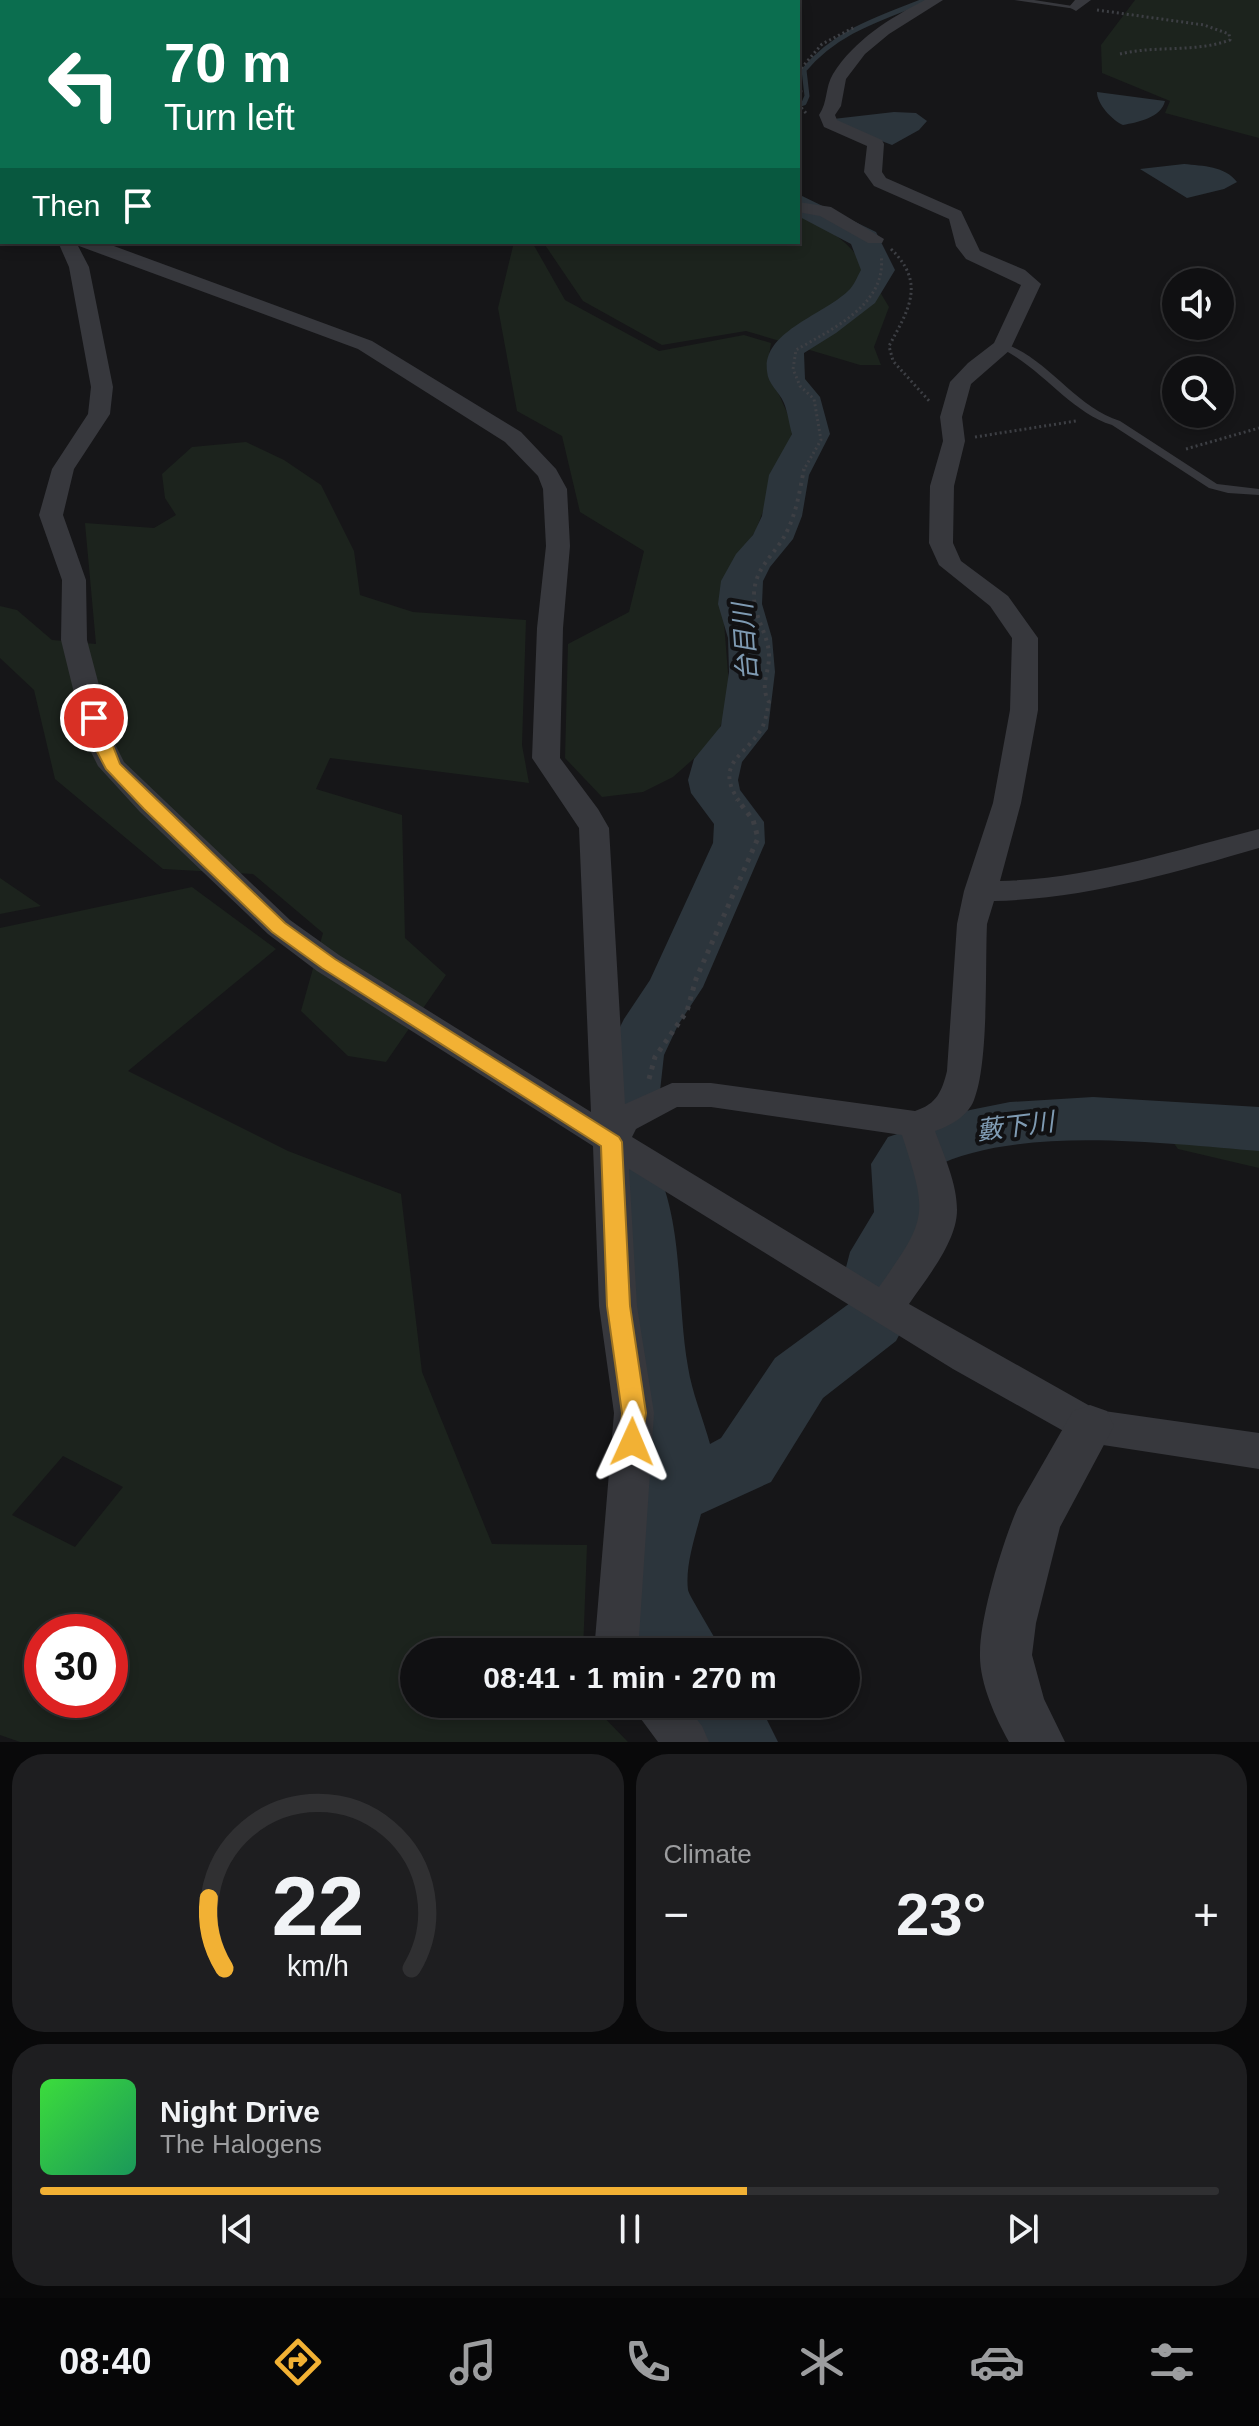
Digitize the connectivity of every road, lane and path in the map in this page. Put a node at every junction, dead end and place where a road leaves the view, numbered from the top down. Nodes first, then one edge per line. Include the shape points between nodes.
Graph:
1 (936, 0) edge
2 (1017, 0) edge
3 (1080, 3) edge
4 (1120, 54) dead end
5 (805, 208) edge
6 (875, 239) junction
7 (68, 244) edge
8 (91, 244) edge
9 (1003, 346) junction
10 (1100, 418) junction
11 (1259, 428) edge
12 (953, 429) junction
13 (1166, 455) junction
14 (1259, 492) edge
15 (1259, 838) edge
16 (979, 891) junction
17 (641, 1110) junction
18 (920, 1137) junction
19 (611, 1142) junction
20 (885, 1309) junction
21 (1090, 1426) junction
22 (1259, 1451) edge
23 (617, 1638) edge
24 (668, 1718) edge
25 (686, 1742) edge
26 (1038, 1742) edge

1 - 9 street via 870,41 841,73 827,119 876,144 873,172 880,182 955,215 962,244 973,255 1031,284
2 - 3 lane
3 - 4 path via 1204,25 1229,34 1230,40 1197,51
5 - 6 street
6 - 12 path via 906,260 913,288 912,302 889,346 893,361
6 - 17 path via 885,265 882,282 870,299 796,350 793,369 800,386 814,399 821,440 804,467 787,532 759,569 754,594 769,654 763,692 769,702 762,728 731,761 729,779 733,793 755,818 758,838 687,1011 655,1057
7 - 19 street via 77,259 102,401 63,469 51,515 74,580 77,653 100,742 112,766 279,927
8 - 19 street via 365,345 513,437 548,474 555,489 558,546 546,758 594,828
9 - 10 lane via 1023,355
9 - 12 street via 961,382
10 - 12 path
10 - 13 lane
11 - 13 path
12 - 16 street via 942,486 944,555 999,601 1025,638 1024,710 1013,772
13 - 14 lane via 1213,486
15 - 16 street via 1153,868 1012,891
16 - 18 street via 972,924 964,1071 957,1100
17 - 18 street via 672,1095 711,1095
17 - 19 street via 624,1120
18 - 20 street via 940,1217
19 - 20 street
19 - 23 street via 618,1306 634,1413
20 - 21 street
21 - 22 street
21 - 26 street via 1036,1523 1010,1623 1006,1655 1019,1707
24 - 25 street

